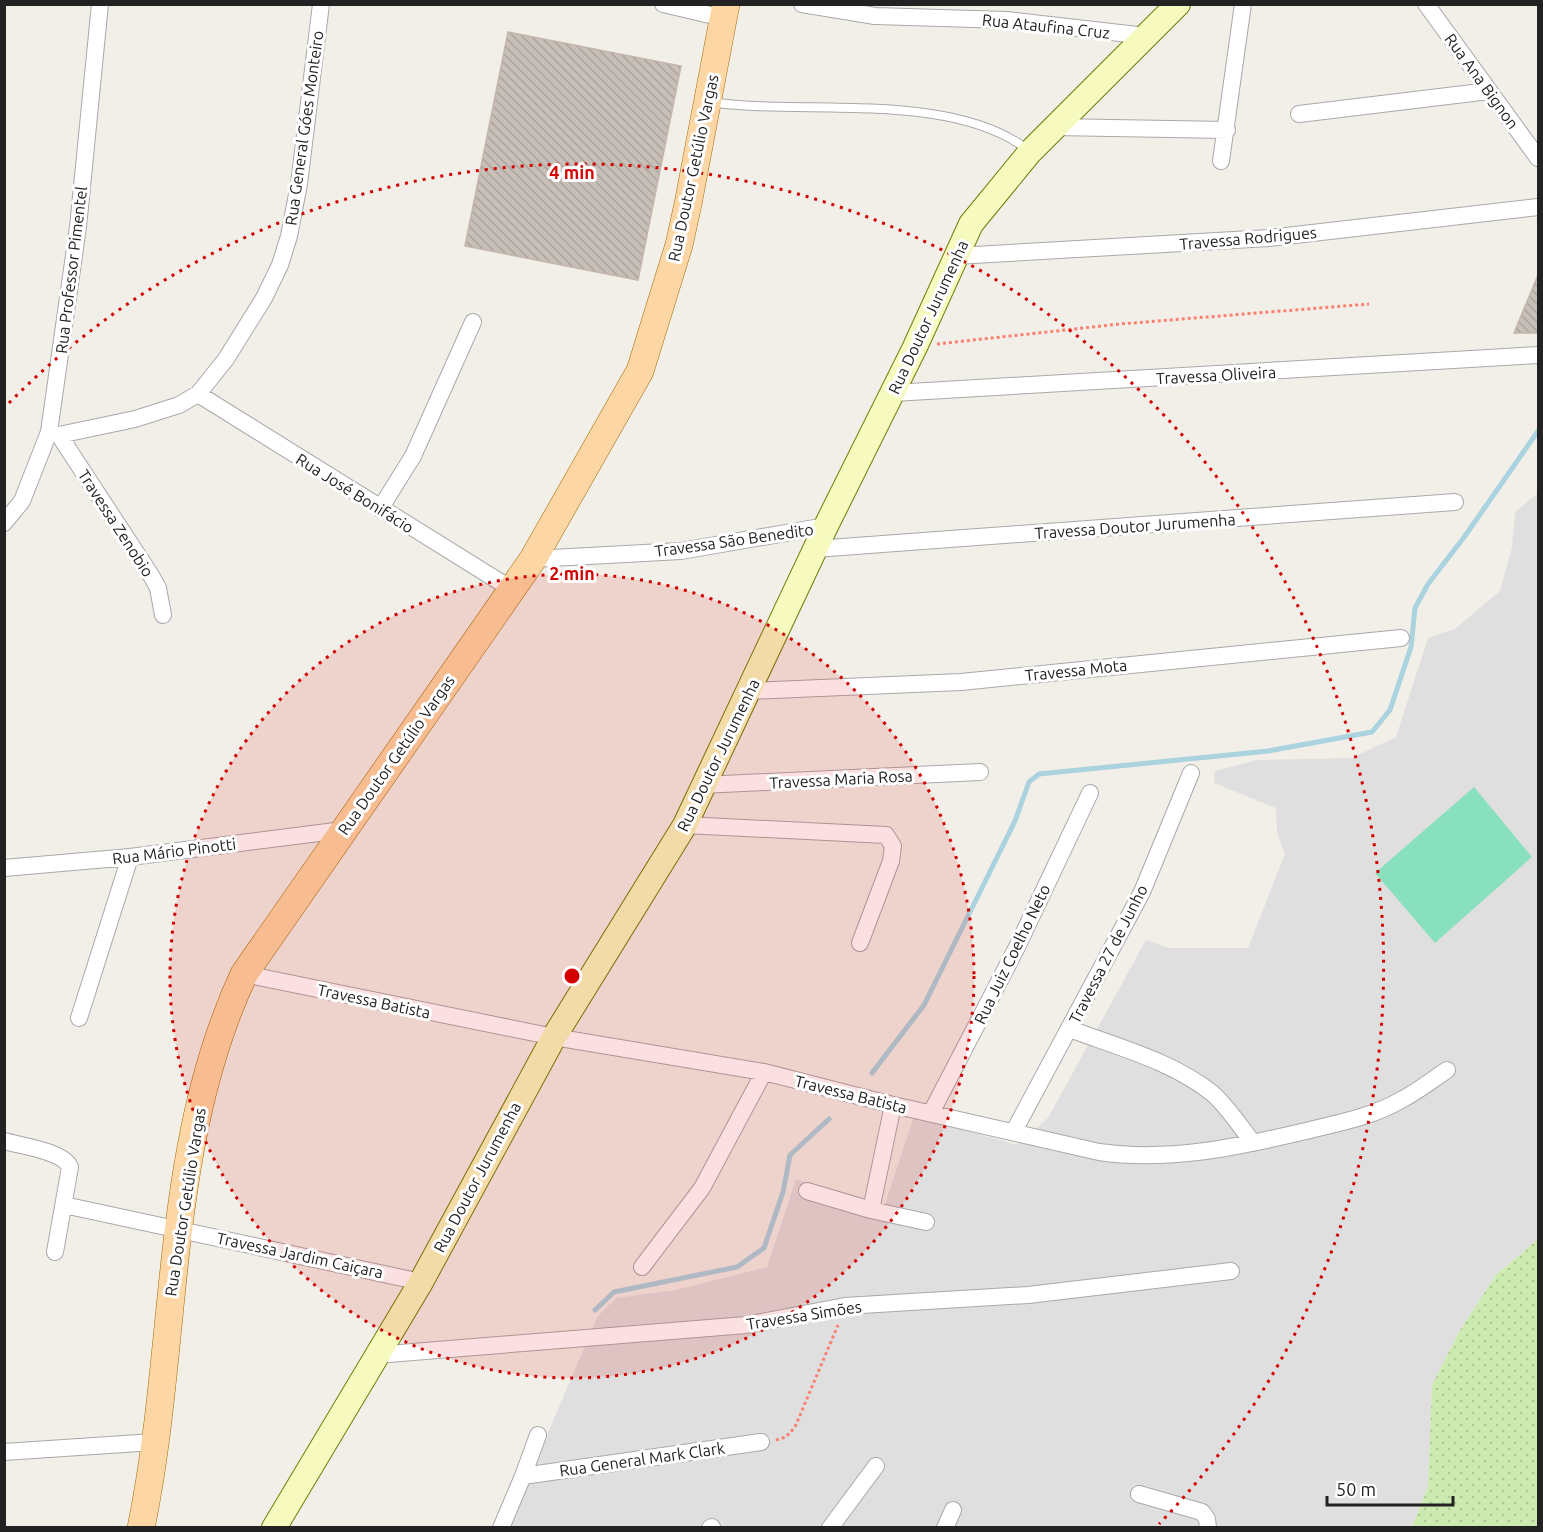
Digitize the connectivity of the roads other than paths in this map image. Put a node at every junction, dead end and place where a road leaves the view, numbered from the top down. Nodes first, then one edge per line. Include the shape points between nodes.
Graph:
1 (100, 4) edge
2 (321, 4) edge
3 (663, 4) edge
4 (802, 4) edge
5 (1178, 4) edge
6 (1243, 4) edge
7 (1426, 4) edge
8 (725, 11) edge
9 (911, 11) edge
10 (1146, 36) junction
11 (1489, 91) junction
12 (709, 102) junction
13 (1299, 114) dead end
14 (1054, 127) junction
15 (1227, 130) junction
16 (1030, 152) junction
17 (1539, 158) edge
18 (1221, 161) dead end
19 (1539, 207) edge
20 (956, 256) junction
21 (473, 321) dead end
22 (1539, 355) edge
23 (893, 393) junction
24 (198, 394) junction
25 (54, 433) junction
26 (1455, 502) dead end
27 (380, 509) junction
28 (4, 523) edge
29 (826, 526) junction
30 (815, 549) junction
31 (533, 559) junction
32 (513, 590) junction
33 (163, 615) dead end
34 (1401, 638) dead end
35 (749, 691) junction
36 (980, 772) dead end
37 (1191, 773) dead end
38 (702, 785) junction
39 (1090, 793) dead end
40 (685, 825) junction
41 (343, 830) junction
42 (130, 857) junction
43 (4, 868) edge
44 (860, 943) dead end
45 (244, 974) junction
46 (79, 1018) dead end
47 (1070, 1029) junction
48 (554, 1037) junction
49 (1447, 1070) dead end
50 (764, 1072) junction
51 (893, 1105) junction
52 (931, 1113) junction
53 (1014, 1131) junction
54 (4, 1141) edge
55 (1253, 1143) junction
56 (807, 1191) dead end
57 (64, 1205) junction
58 (871, 1210) junction
59 (926, 1222) dead end
60 (178, 1229) junction
61 (55, 1252) dead end
62 (642, 1267) dead end
63 (1231, 1271) dead end
64 (421, 1282) junction
65 (376, 1355) junction
66 (538, 1435) dead end
67 (154, 1442) junction
68 (761, 1442) road end
69 (4, 1452) edge
70 (876, 1466) dead end
71 (523, 1476) junction
72 (1139, 1494) dead end
73 (953, 1510) dead end
74 (141, 1527) edge
75 (274, 1527) edge
76 (501, 1527) edge
77 (830, 1527) edge
78 (945, 1527) edge
79 (1208, 1527) edge

1 - 25 street, Rua Professor Pimentel
2 - 24 street, Rua General Góes Monteiro via 299,184 280,265 226,359
3 - 8 street
4 - 9 street, Rua Ataufina Cruz via 875,16
5 - 10 main road, Rua Doutor Jurumenha
6 - 15 street
7 - 11 street, Rua Ana Bignon
8 - 12 main road, Rua Doutor Getúlio Vargas
9 - 10 street, Rua Ataufina Cruz
10 - 14 main road, Rua Doutor Jurumenha
11 - 13 street
11 - 17 street, Rua Ana Bignon
12 - 16 lane via 946,115 1011,137
12 - 31 main road, Rua Doutor Getúlio Vargas via 679,245 640,371
14 - 15 street
14 - 16 main road, Rua Doutor Jurumenha
15 - 18 street
16 - 20 main road, Rua Doutor Jurumenha via 971,224
19 - 20 street, Travessa Rodrigues via 1269,238
20 - 23 main road, Rua Doutor Jurumenha
21 - 27 street via 413,456
22 - 23 street, Travessa Oliveira
23 - 29 main road, Rua Doutor Jurumenha
24 - 25 street, Rua General Góes Monteiro via 179,405 135,419
24 - 27 street, Rua José Bonifácio
25 - 28 street, Rua Professor Pimentel via 22,501
25 - 33 street, Travessa Zenobio via 152,577
26 - 30 street, Travessa Doutor Jurumenha
27 - 32 street, Rua José Bonifácio
29 - 30 main road, Rua Doutor Jurumenha
29 - 31 street, Travessa São Benedito via 681,551
30 - 35 main road, Rua Doutor Jurumenha
31 - 32 main road, Rua Doutor Getúlio Vargas
32 - 41 main road, Rua Doutor Getúlio Vargas
34 - 35 street, Travessa Mota via 961,682
35 - 38 main road, Rua Doutor Jurumenha
36 - 38 street, Travessa Maria Rosa
37 - 47 street, Travessa 27 de Junho via 1142,892
38 - 40 main road, Rua Doutor Jurumenha
39 - 52 street, Rua Juiz Coelho Neto via 1017,947
40 - 44 street via 886,835 893,846 891,861
40 - 48 main road, Rua Doutor Jurumenha
41 - 42 street, Rua Mário Pinotti
41 - 45 main road, Rua Doutor Getúlio Vargas
42 - 43 street, Rua Mário Pinotti
42 - 46 street
45 - 48 street, Travessa Batista
45 - 60 main road, Rua Doutor Getúlio Vargas via 224,1015 208,1069 191,1141
47 - 53 street, Travessa 27 de Junho
47 - 55 street via 1188,1077 1212,1093
48 - 50 street, Travessa Batista
48 - 64 main road, Rua Doutor Jurumenha
49 - 55 street, Travessa Batista via 1374,1113
50 - 51 street, Travessa Batista
50 - 62 street via 702,1188
51 - 52 street, Travessa Batista
51 - 58 street
52 - 53 street, Travessa Batista
53 - 55 street, Travessa Batista via 1131,1157
54 - 57 street via 68,1161 70,1176
56 - 58 street
57 - 60 street, Travessa Jardim Caiçara
57 - 61 street
58 - 59 street
60 - 64 street, Travessa Jardim Caiçara
60 - 67 main road, Rua Doutor Getúlio Vargas
63 - 65 street, Travessa Simões via 1028,1295 845,1306 746,1325
64 - 65 main road, Rua Doutor Jurumenha
65 - 75 main road, Rua Doutor Jurumenha
66 - 71 street
67 - 69 street
67 - 74 main road, Rua Doutor Getúlio Vargas
68 - 71 street, Rua General Mark Clark
70 - 77 street
71 - 76 street
72 - 79 street via 1202,1512
73 - 78 street

